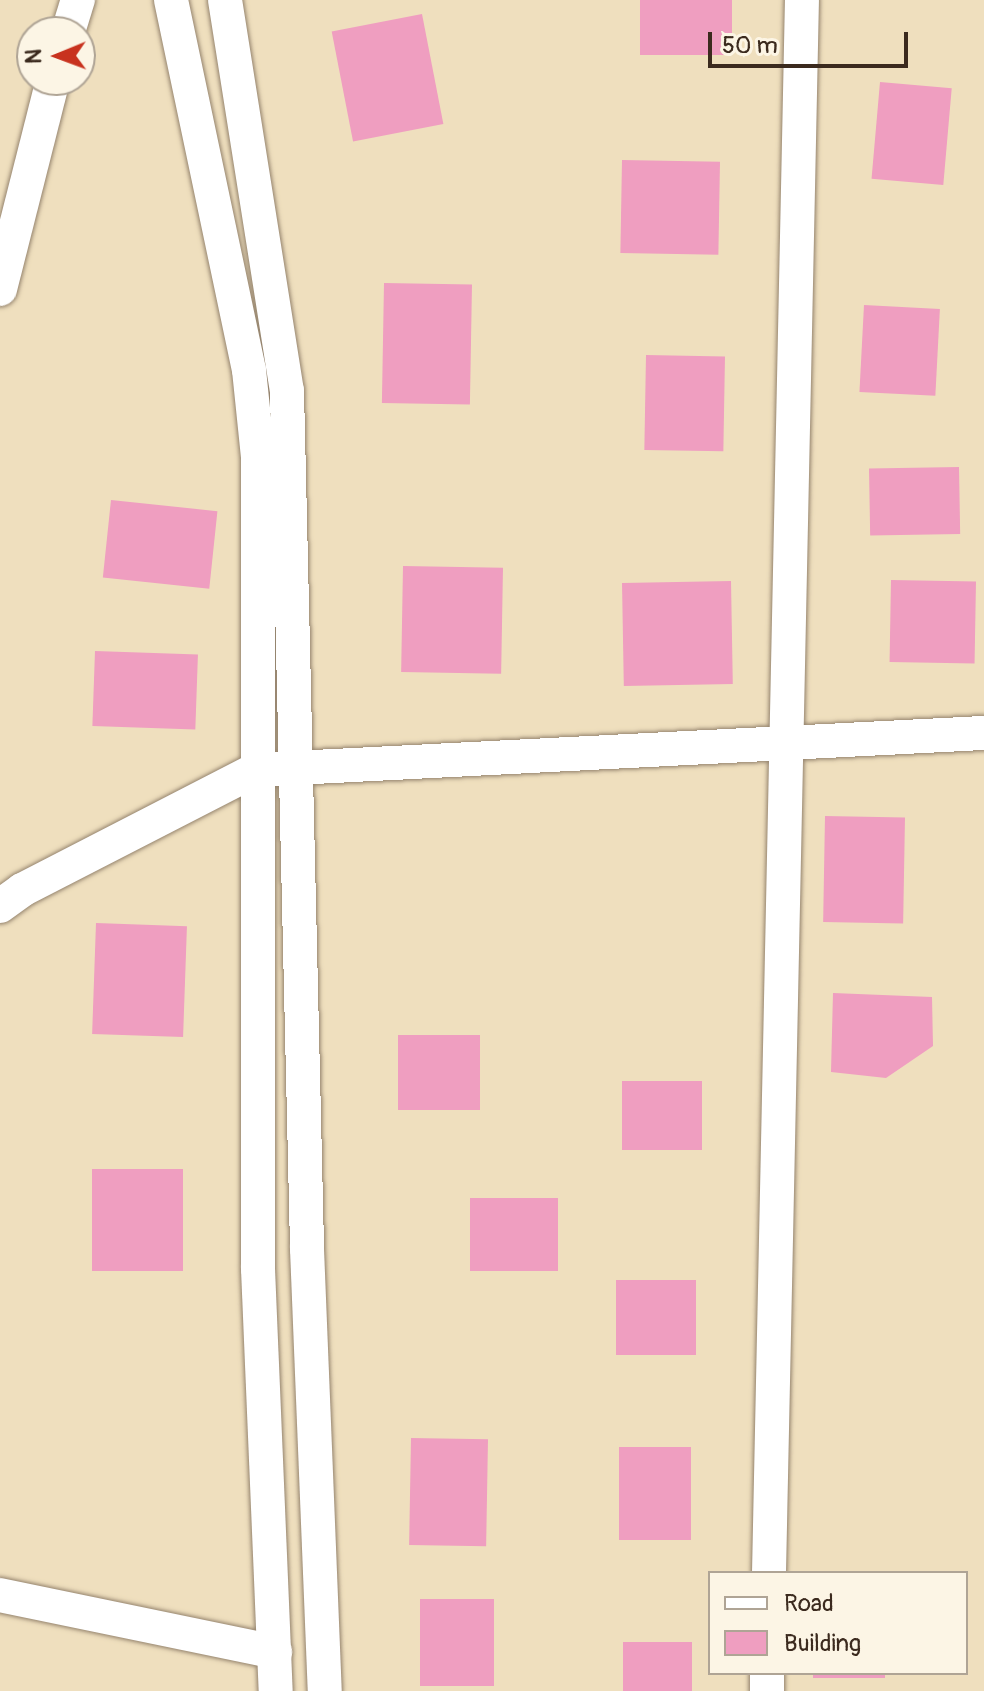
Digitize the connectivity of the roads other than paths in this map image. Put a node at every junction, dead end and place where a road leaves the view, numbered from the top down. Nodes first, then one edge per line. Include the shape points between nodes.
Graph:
1 (171, 0) edge
2 (225, 0) edge
3 (802, 0) edge
4 (49, 96) edge
5 (0, 289) edge
6 (984, 733) edge
7 (784, 741) junction
8 (297, 767) junction
9 (255, 770) junction
10 (0, 906) edge
11 (769, 1571) edge
12 (0, 1595) edge
13 (275, 1652) junction
14 (276, 1691) edge
15 (325, 1691) edge

1 - 9 street via 251,384 258,457
2 - 8 street via 287,391
3 - 7 street
4 - 5 street
6 - 7 street
7 - 8 street
7 - 11 street
8 - 9 street
8 - 15 street via 307,1249
9 - 10 street
9 - 13 street via 258,1269
12 - 13 street
13 - 14 street

